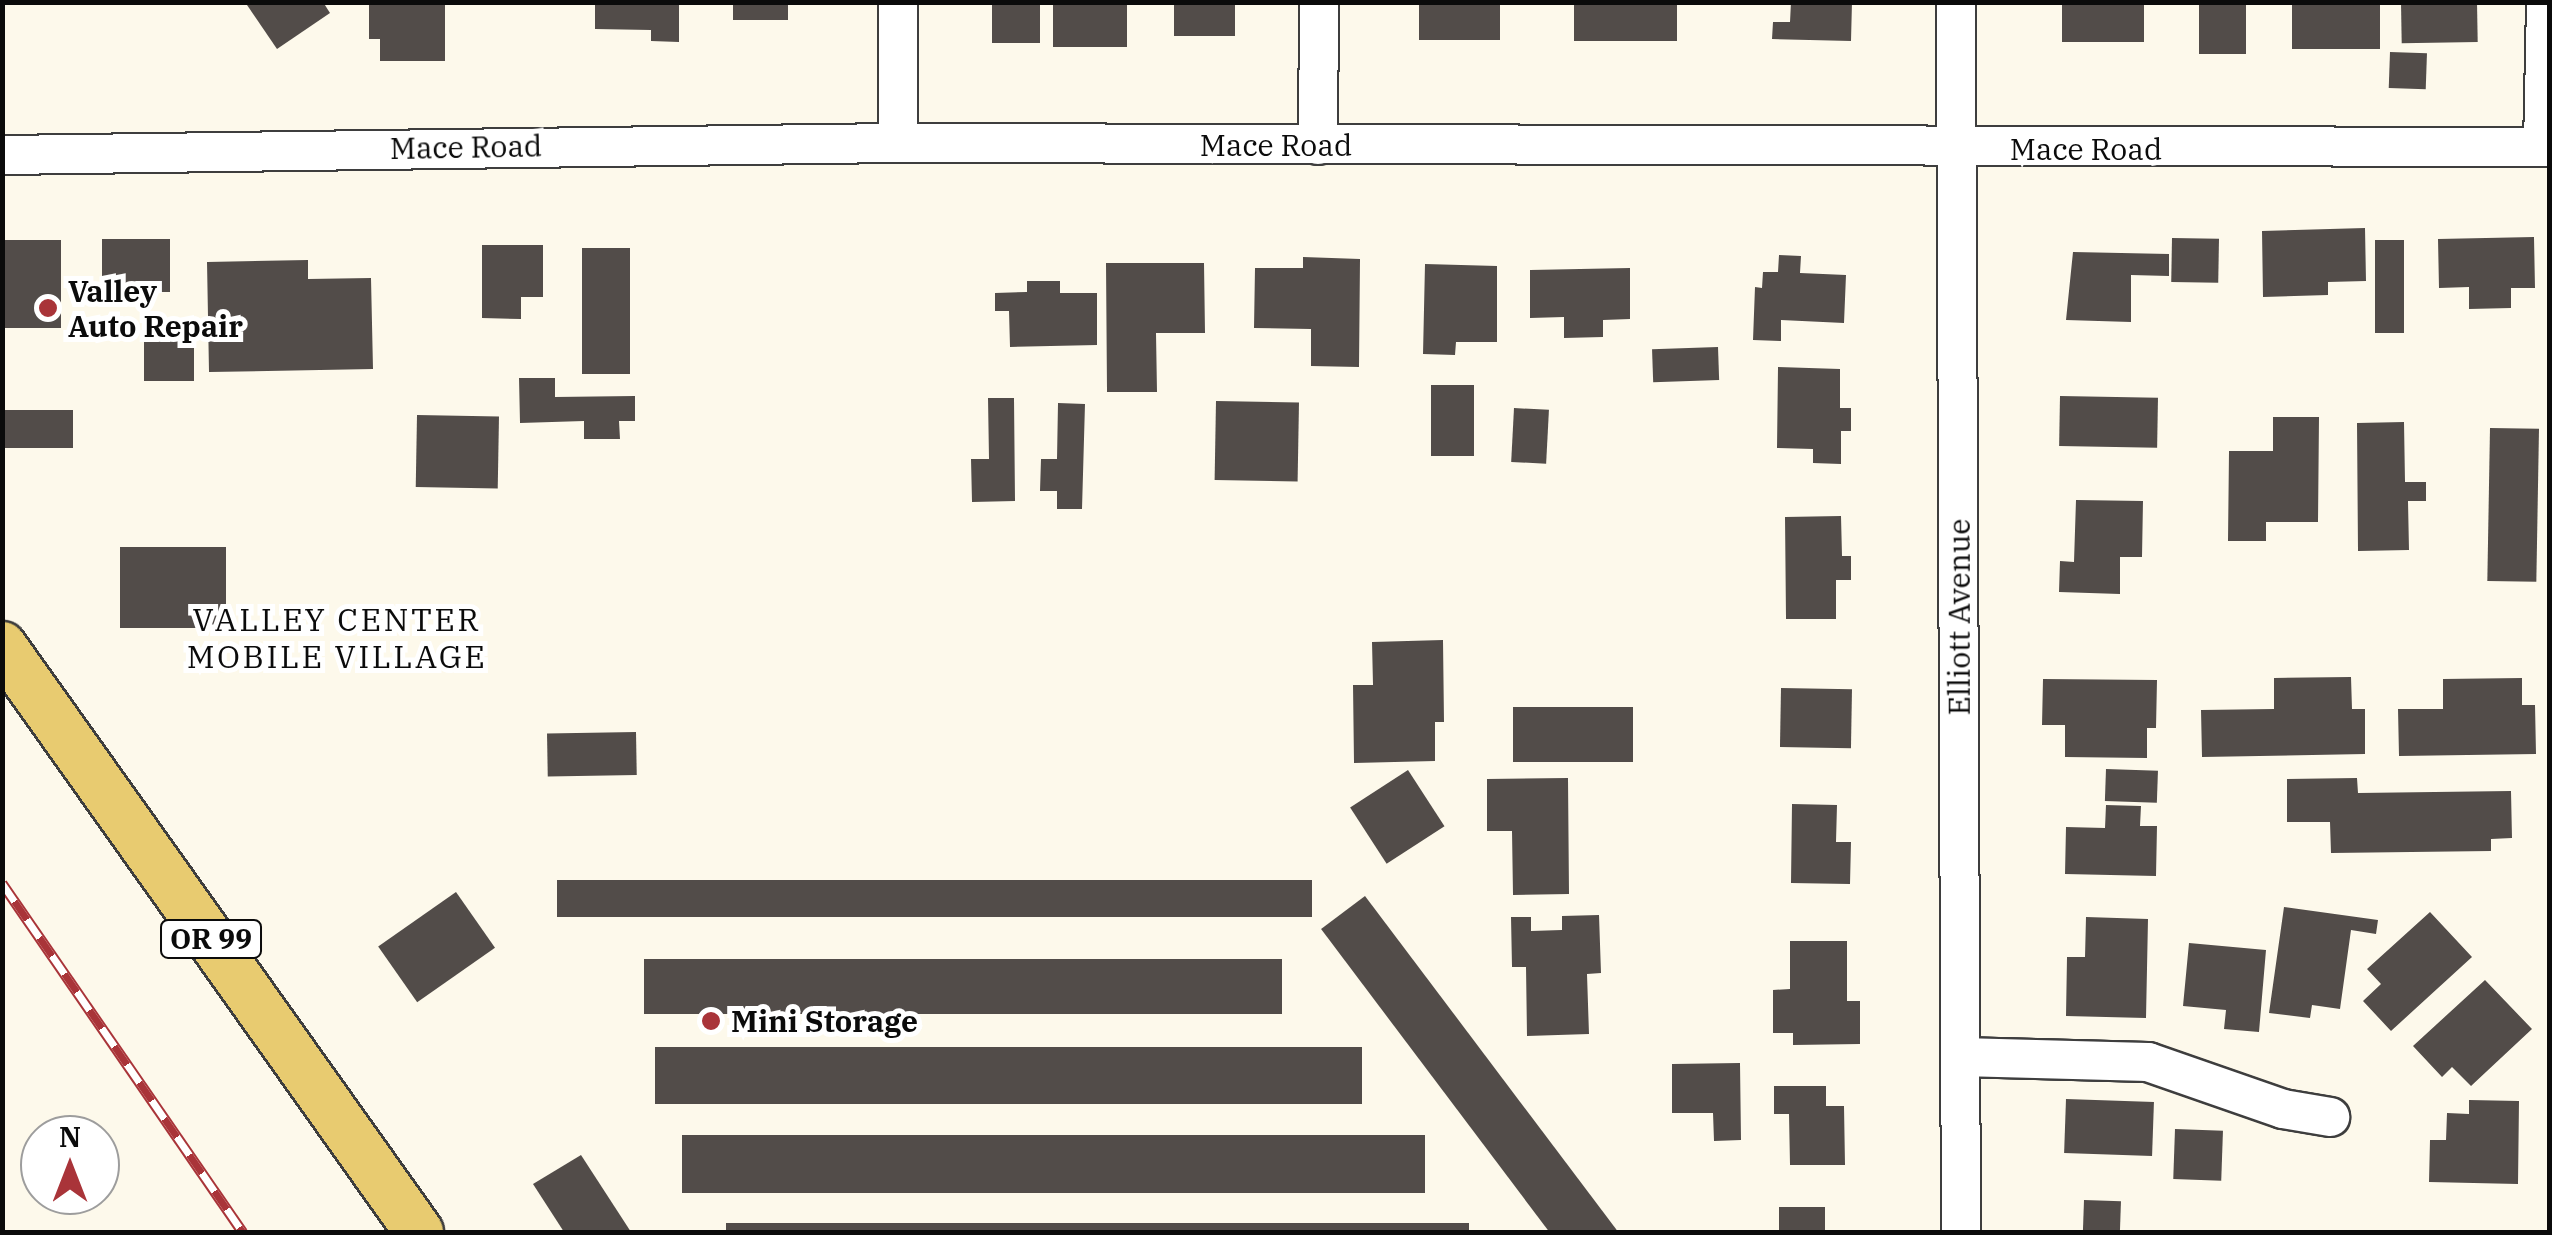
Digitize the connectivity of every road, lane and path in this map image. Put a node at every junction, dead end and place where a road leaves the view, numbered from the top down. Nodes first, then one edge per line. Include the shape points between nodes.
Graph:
1 (898, 2) edge
2 (1319, 2) edge
3 (1956, 2) edge
4 (2546, 2) edge
5 (898, 143) junction
6 (1318, 145) junction
7 (2546, 148) edge
8 (1956, 150) junction
9 (2, 154) edge
10 (2, 646) edge
11 (1961, 1057) junction
12 (2330, 1117) dead end
13 (419, 1232) edge
14 (1962, 1232) edge

1 - 5 street
2 - 6 street
3 - 8 street, Elliott Avenue
4 - 7 street
5 - 6 street, Mace Road
5 - 9 street, Mace Road
6 - 8 street, Mace Road
7 - 8 street, Mace Road
8 - 11 street, Elliott Avenue
10 - 13 main road, OR 99
11 - 12 street via 2148,1062 2282,1109
11 - 14 street, Elliott Avenue

